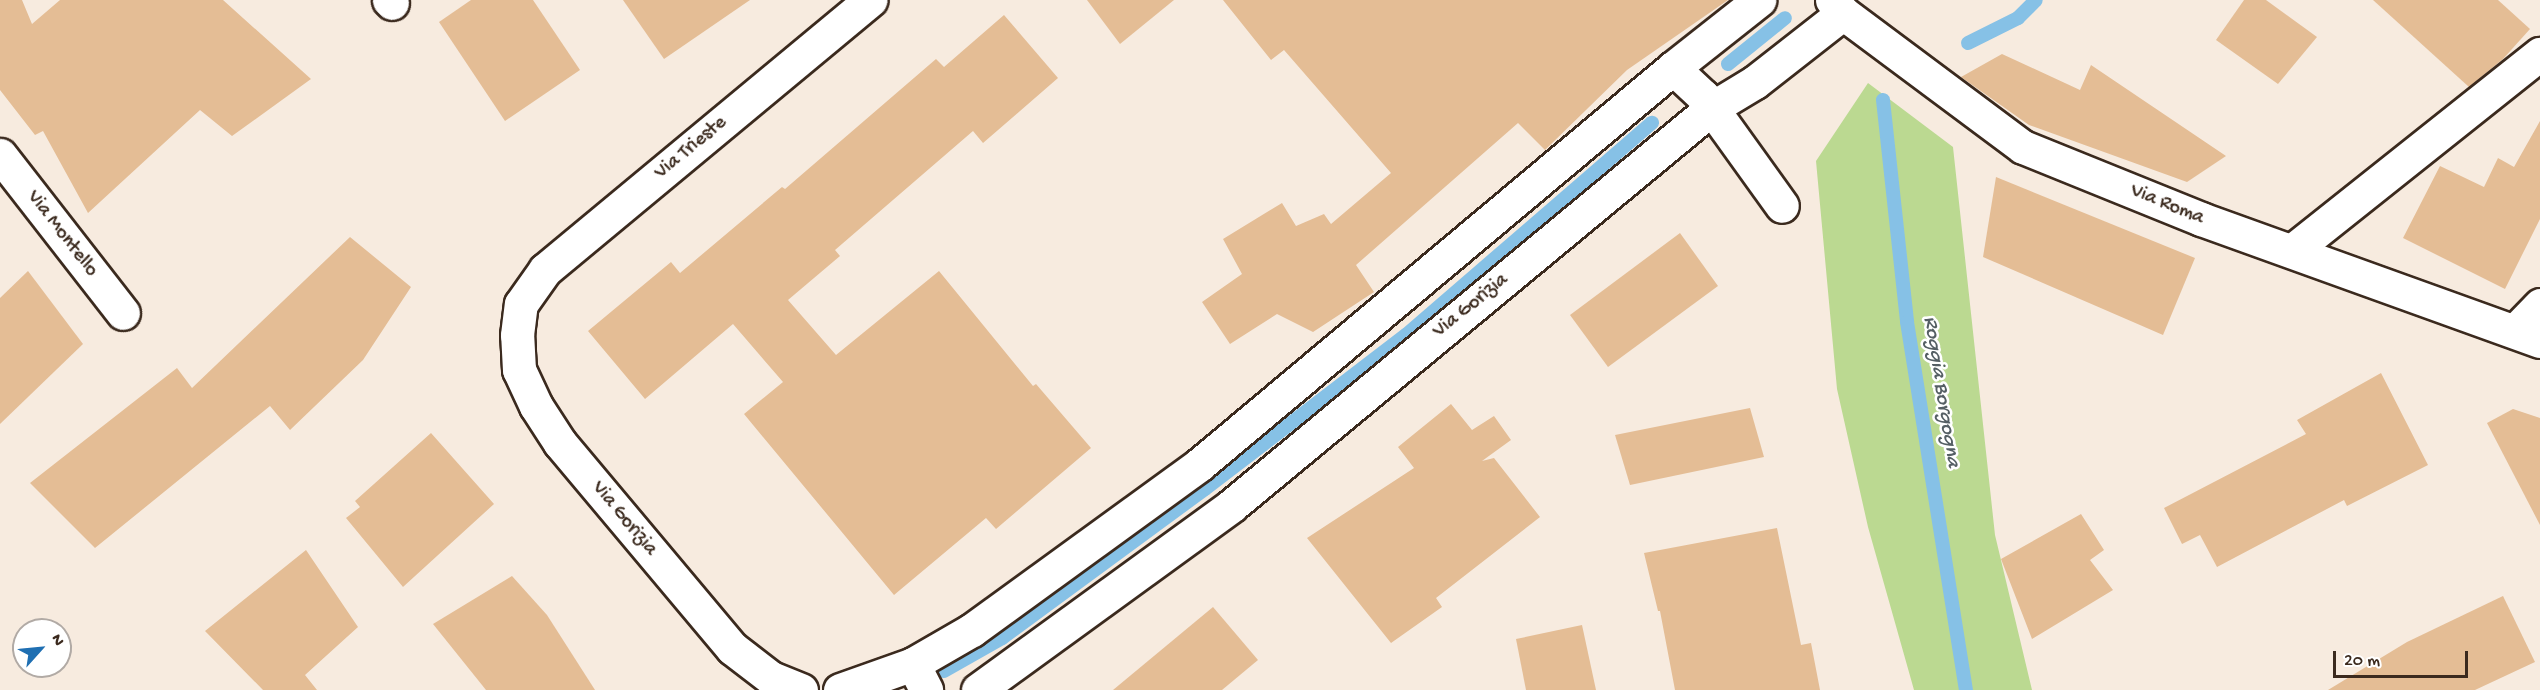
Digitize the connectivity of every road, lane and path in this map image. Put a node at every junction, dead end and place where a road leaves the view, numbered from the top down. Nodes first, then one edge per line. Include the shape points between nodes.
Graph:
1 (870, 0) edge
2 (1759, 0) edge
3 (1838, 6) edge
4 (2540, 54) edge
5 (1673, 68) junction
6 (1712, 108) junction
7 (0, 155) edge
8 (1782, 206) dead end
9 (2292, 251) junction
10 (521, 304) joint
11 (2540, 305) edge
12 (123, 313) dead end
13 (2527, 336) edge
14 (1199, 465) junction
15 (1231, 506) junction
16 (920, 677) edge
17 (801, 690) edge
18 (840, 690) edge
19 (978, 690) edge

1 - 10 street, Via Trieste via 545,270
2 - 5 street
3 - 6 street, Via Gorizia via 1755,82
3 - 9 street, Via Roma via 2023,147
4 - 9 street
5 - 6 street
5 - 14 street
6 - 8 street
6 - 15 street, Via Gorizia
7 - 12 street, Via Montello
9 - 13 street, Via Roma
10 - 17 street, Via Gorizia via 517,335 519,370 560,443 732,648 771,678
11 - 13 street
14 - 15 street
14 - 16 street via 1010,604
15 - 19 street, Via Gorizia
16 - 18 street

